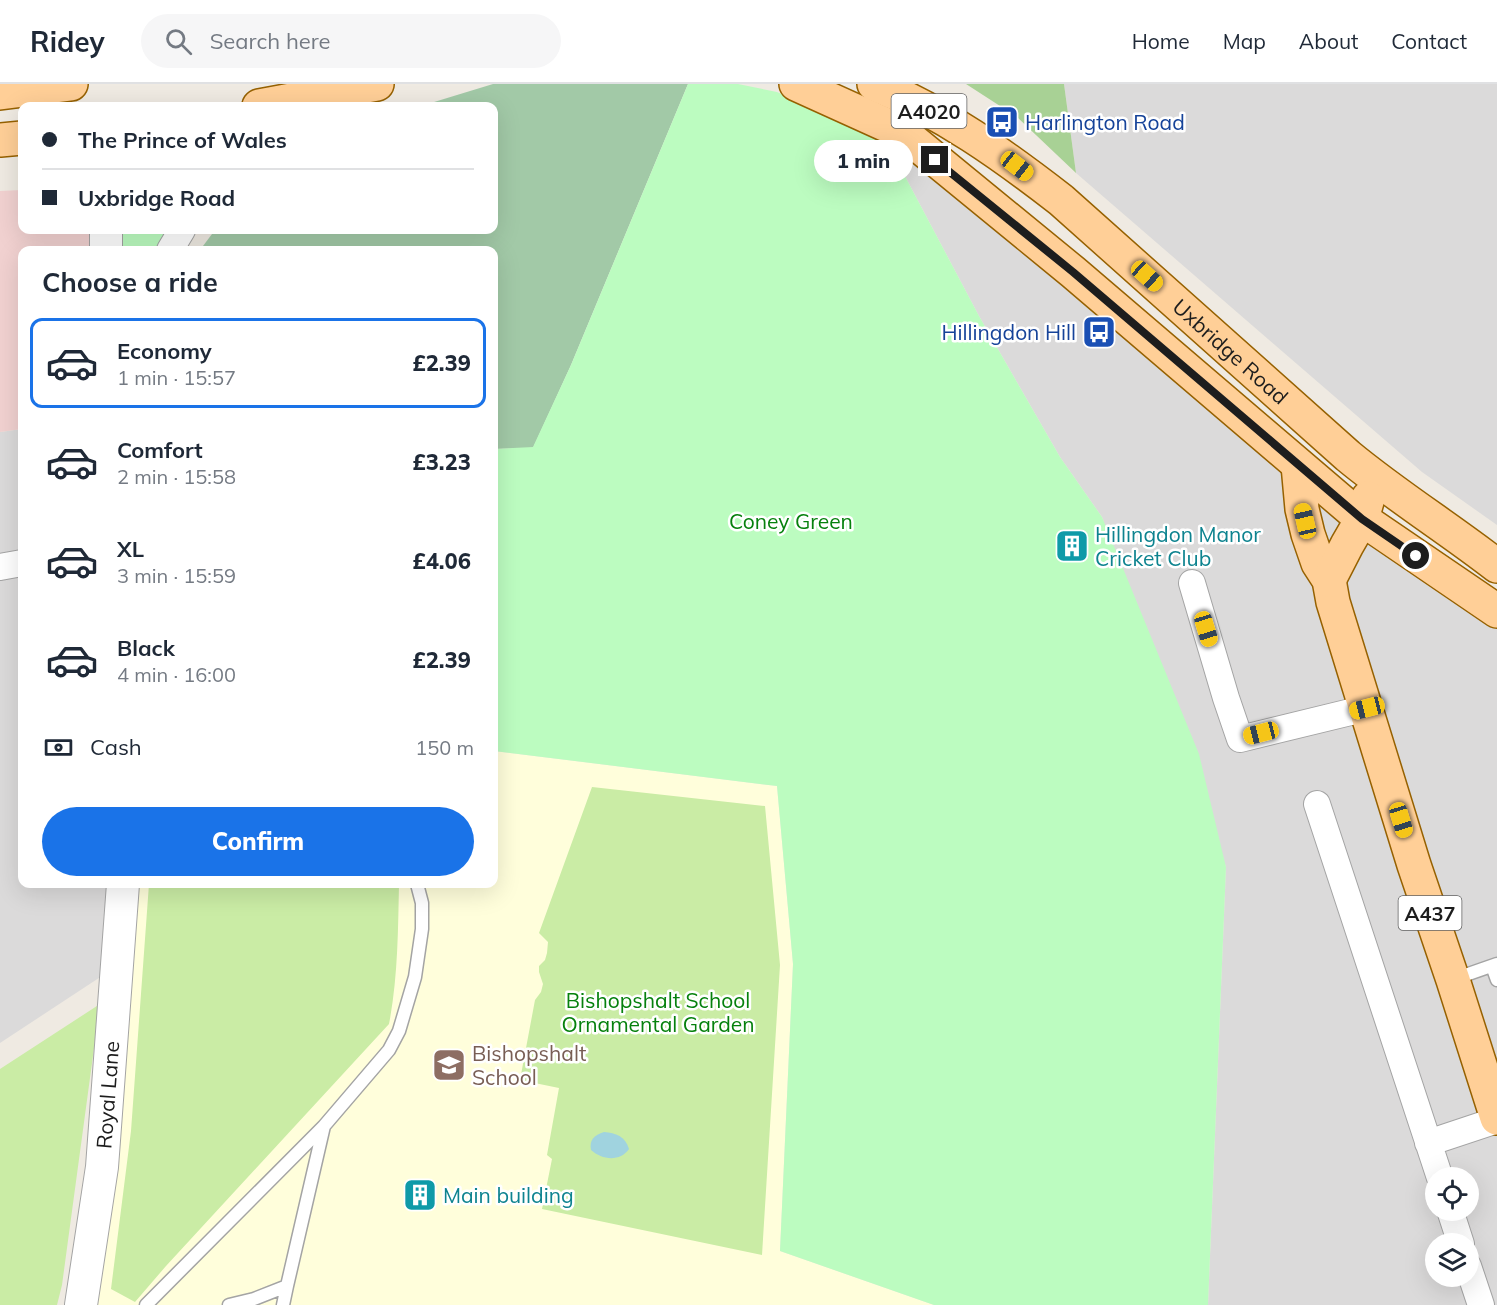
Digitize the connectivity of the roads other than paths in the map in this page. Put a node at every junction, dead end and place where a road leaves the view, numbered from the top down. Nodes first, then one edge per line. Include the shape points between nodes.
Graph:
1 (71, 84) edge
2 (377, 84) edge
3 (796, 84) edge
4 (874, 84) edge
5 (0, 93) edge
6 (280, 102) edge
7 (18, 138) edge
8 (0, 140) edge
9 (1298, 465) junction
10 (1371, 475) junction
11 (1362, 519) junction
12 (18, 564) edge
13 (1497, 566) edge
14 (0, 567) edge
15 (1329, 580) junction
16 (1192, 583) dead end
17 (1497, 611) edge
18 (1367, 708) junction
19 (1317, 804) dead end
20 (123, 888) edge
21 (418, 888) edge
22 (1495, 965) edge
23 (1453, 980) junction
24 (1497, 981) edge
25 (1497, 1119) edge
26 (324, 1126) junction
27 (1428, 1143) junction
28 (1436, 1167) edge
29 (287, 1286) junction
30 (1475, 1287) edge
31 (81, 1305) edge
32 (146, 1305) edge
33 (230, 1305) edge
34 (283, 1305) edge
35 (1481, 1305) edge

1 - 5 main road
2 - 6 main road
3 - 9 main road, Uxbridge Road / A4020 via 902,132
4 - 10 main road, Uxbridge Road / A4020 via 948,120 1061,200
7 - 8 main road
9 - 11 main road, Uxbridge Road / A4020
9 - 15 main road, A437 via 1308,534
10 - 11 main road
10 - 13 main road, Uxbridge Road / A4020
11 - 15 main road
11 - 17 main road, Uxbridge Road / A4020
12 - 14 street
15 - 18 main road, A437
16 - 18 street via 1240,739
18 - 23 main road, A437
19 - 27 street
20 - 31 street, Royal Lane via 102,1167
21 - 26 lane via 422,903 421,937 415,977 399,1031 389,1050
22 - 23 lane
22 - 24 lane
23 - 25 main road, A437
25 - 27 street
26 - 29 lane
26 - 32 lane
27 - 28 street
29 - 33 lane
29 - 34 lane
30 - 35 street

